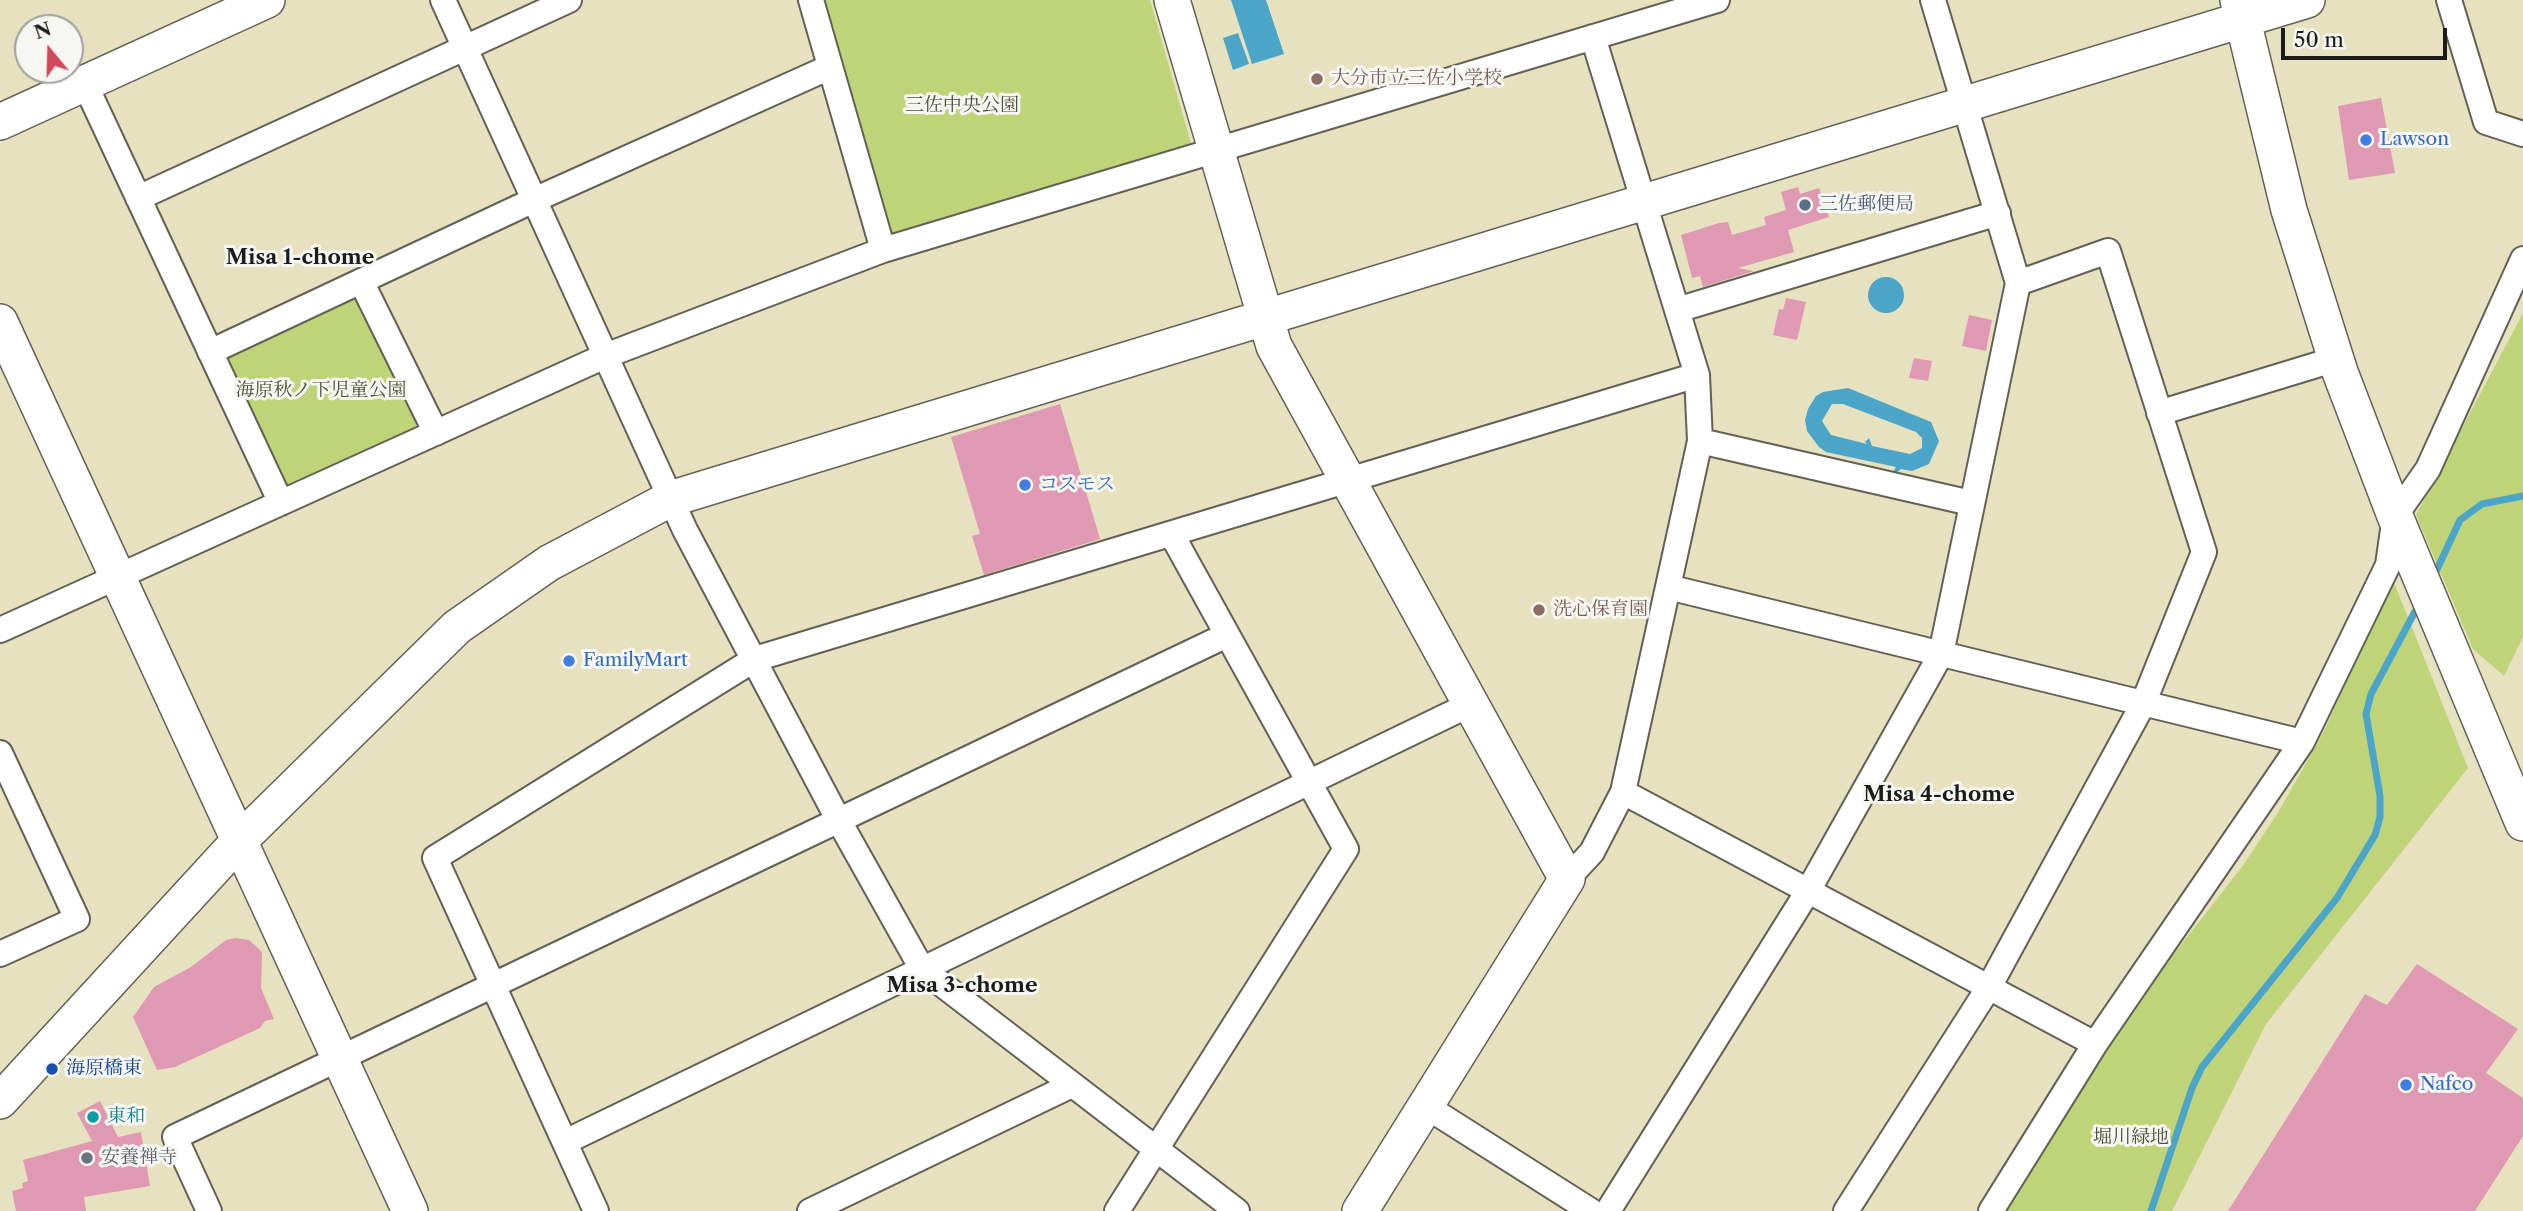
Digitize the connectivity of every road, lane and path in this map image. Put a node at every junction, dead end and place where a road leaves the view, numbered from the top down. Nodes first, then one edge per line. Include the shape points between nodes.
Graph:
1 (267, 0) edge
2 (443, 0) edge
3 (569, 0) edge
4 (811, 0) edge
5 (1172, 0) edge
6 (1717, 0) edge
7 (1933, 0) edge
8 (2307, 0) edge
9 (2449, 0) edge
10 (2240, 10) edge
11 (1593, 37) junction
12 (465, 48) junction
13 (830, 67) junction
14 (85, 84) junction
15 (1965, 104) junction
16 (0, 122) edge
17 (2523, 134) edge
18 (1217, 150) junction
19 (138, 198) junction
20 (534, 200) junction
21 (1644, 202) junction
22 (1998, 213) junction
23 (883, 250) junction
24 (2523, 260) edge
25 (361, 281) junction
26 (2018, 283) junction
27 (1677, 310) junction
28 (1266, 317) junction
29 (0, 322) edge
30 (210, 352) junction
31 (606, 356) junction
32 (2336, 359) junction
33 (1697, 375) junction
34 (2159, 413) junction
35 (436, 433) junction
36 (1700, 441) junction
37 (1348, 481) junction
38 (670, 499) junction
39 (281, 503) junction
40 (1971, 503) junction
41 (2395, 516) junction
42 (1172, 535) junction
43 (118, 577) junction
44 (1668, 587) junction
45 (0, 630) edge
46 (1227, 635) junction
47 (1941, 654) junction
48 (755, 659) junction
49 (1471, 704) junction
50 (2143, 704) junction
51 (2302, 742) junction
52 (0, 753) edge
53 (1309, 782) junction
54 (8, 790) edge
55 (1623, 792) junction
56 (839, 821) junction
57 (2523, 823) edge
58 (239, 841) junction
59 (1567, 879) junction
60 (1808, 891) junction
61 (0, 954) edge
62 (922, 970) junction
63 (493, 986) junction
64 (1989, 987) junction
65 (2095, 1044) junction
66 (340, 1059) junction
67 (1072, 1085) junction
68 (0, 1101) edge
69 (1424, 1105) junction
70 (565, 1142) junction
71 (1156, 1149) junction
72 (209, 1211) edge
73 (410, 1211) edge
74 (596, 1211) edge
75 (810, 1211) edge
76 (1117, 1211) edge
77 (1237, 1211) edge
78 (1360, 1211) edge
79 (1591, 1211) edge
80 (1608, 1211) edge
81 (1846, 1211) edge
82 (1991, 1211) edge

1 - 14 street
2 - 12 street
3 - 12 street
4 - 13 street
5 - 18 street
6 - 11 street
7 - 15 street
8 - 10 street
9 - 17 street via 2486,122
10 - 15 street
10 - 32 street via 2289,210
11 - 18 street
11 - 21 street
12 - 19 street
12 - 20 street
13 - 20 street
13 - 23 street
14 - 16 street
14 - 19 street
15 - 21 street
15 - 22 street
18 - 23 street
18 - 28 street
19 - 30 street
20 - 25 street
20 - 31 street
21 - 27 street
21 - 28 street
22 - 26 street
22 - 27 street
23 - 31 street
24 - 41 street via 2428,469
25 - 30 street
25 - 35 street
26 - 34 street via 2108,251
26 - 40 street
27 - 33 street
28 - 37 street via 1274,346
28 - 38 street
29 - 43 street
30 - 39 street
31 - 35 street
31 - 38 street
32 - 34 street
32 - 41 street
33 - 36 street
33 - 37 street
34 - 50 street via 2204,552
35 - 39 street
36 - 40 street
36 - 44 street
37 - 42 street
37 - 49 street
38 - 48 street
38 - 58 street via 549,563 457,627
39 - 43 street
40 - 47 street
41 - 51 street via 2388,565
41 - 57 street
42 - 46 street
42 - 48 street
43 - 45 street
43 - 58 street
44 - 47 street
44 - 55 street
46 - 53 street
46 - 56 street
47 - 50 street
47 - 60 street
48 - 56 street
48 - 63 street via 435,858
49 - 53 street
49 - 59 street
50 - 51 street
50 - 64 street
51 - 65 street
52 - 54 street
53 - 62 street
53 - 71 street via 1346,849
54 - 61 street via 77,919
55 - 59 street via 1592,852
55 - 60 street
56 - 62 street
56 - 63 street
58 - 66 street
58 - 68 street
59 - 69 street
60 - 64 street
60 - 80 street
62 - 67 street
62 - 70 street
63 - 66 street
63 - 70 street
64 - 65 street
64 - 81 street
65 - 82 street
66 - 72 street via 175,1137
66 - 73 street
67 - 71 street
67 - 75 street
69 - 78 street
69 - 79 street
70 - 74 street
71 - 76 street
71 - 77 street

